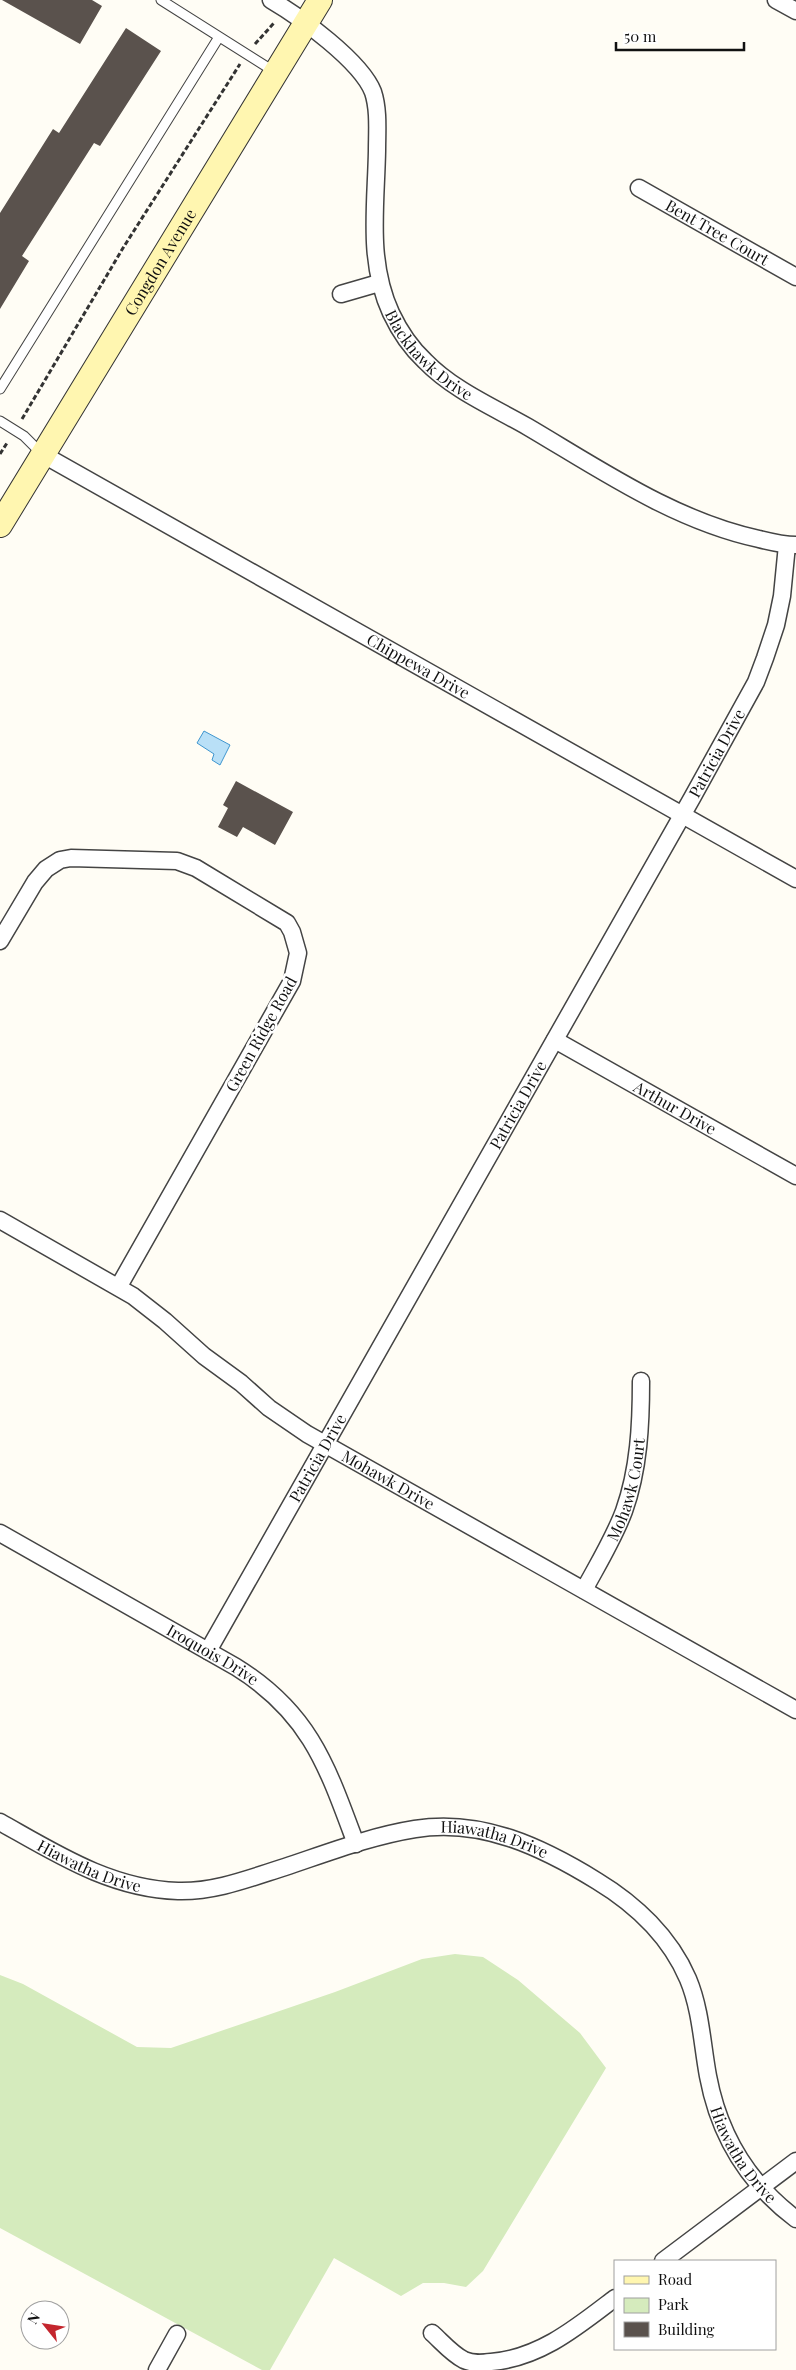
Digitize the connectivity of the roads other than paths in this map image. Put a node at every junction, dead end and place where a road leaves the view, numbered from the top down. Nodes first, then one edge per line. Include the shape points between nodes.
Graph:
1 (161, 0) edge
2 (271, 0) edge
3 (320, 0) edge
4 (776, 0) edge
5 (796, 11) edge
6 (305, 24) junction
7 (219, 36) junction
8 (275, 72) junction
9 (639, 188) dead end
10 (796, 276) edge
11 (380, 284) junction
12 (341, 294) dead end
13 (0, 389) edge
14 (0, 421) edge
15 (42, 454) junction
16 (0, 525) edge
17 (791, 545) edge
18 (682, 815) junction
19 (796, 879) edge
20 (0, 941) edge
21 (554, 1040) junction
22 (796, 1176) edge
23 (0, 1220) edge
24 (119, 1286) junction
25 (641, 1381) dead end
26 (325, 1445) junction
27 (0, 1533) edge
28 (584, 1590) junction
29 (208, 1651) junction
30 (796, 1710) edge
31 (0, 1822) edge
32 (356, 1844) junction
33 (796, 2161) edge
34 (760, 2188) junction
35 (796, 2219) edge
36 (664, 2260) edge
37 (614, 2299) edge
38 (432, 2333) dead end
39 (177, 2334) dead end
40 (157, 2370) edge

1 - 7 lane
2 - 6 street, Blackhawk Drive
3 - 6 street, Congdon Avenue
4 - 5 street
6 - 8 street, Congdon Avenue
6 - 11 street, Blackhawk Drive via 362,72 373,93 378,121 374,247
7 - 8 lane
7 - 13 lane
8 - 15 street, Congdon Avenue
9 - 10 street, Bent Tree Court
11 - 12 street
11 - 17 street, Blackhawk Drive via 410,345 449,382 684,515 712,527
14 - 15 lane via 24,436
15 - 16 street, Congdon Avenue
15 - 18 street, Chippewa Drive
17 - 18 street, Patricia Drive via 776,625 756,682
18 - 19 street, Chippewa Drive
18 - 21 street, Patricia Drive
20 - 24 street, Green Ridge Road via 41,874 51,864 70,858 182,862 282,919 294,937 298,953 292,981
21 - 22 street, Arthur Drive
21 - 26 street, Patricia Drive
23 - 24 street, Mohawk Drive
24 - 26 street, Mohawk Drive via 165,1320 269,1408
25 - 28 street, Mohawk Court via 640,1427 628,1498
26 - 28 street, Mohawk Drive
26 - 29 street, Patricia Drive
27 - 29 street, Iroquois Drive
28 - 30 street, Mohawk Drive
29 - 32 street, Iroquois Drive via 264,1686 282,1701 303,1727 329,1773
31 - 32 street, Hiawatha Drive via 102,1877 178,1891 232,1884
32 - 34 street, Hiawatha Drive via 427,1827 451,1826 491,1832 546,1852 599,1882 626,1902 661,1936 688,1980 719,2117 738,2159
33 - 34 street
34 - 35 street, Hiawatha Drive
34 - 36 street
37 - 38 street via 558,2340 531,2354 506,2360 469,2362
39 - 40 street

